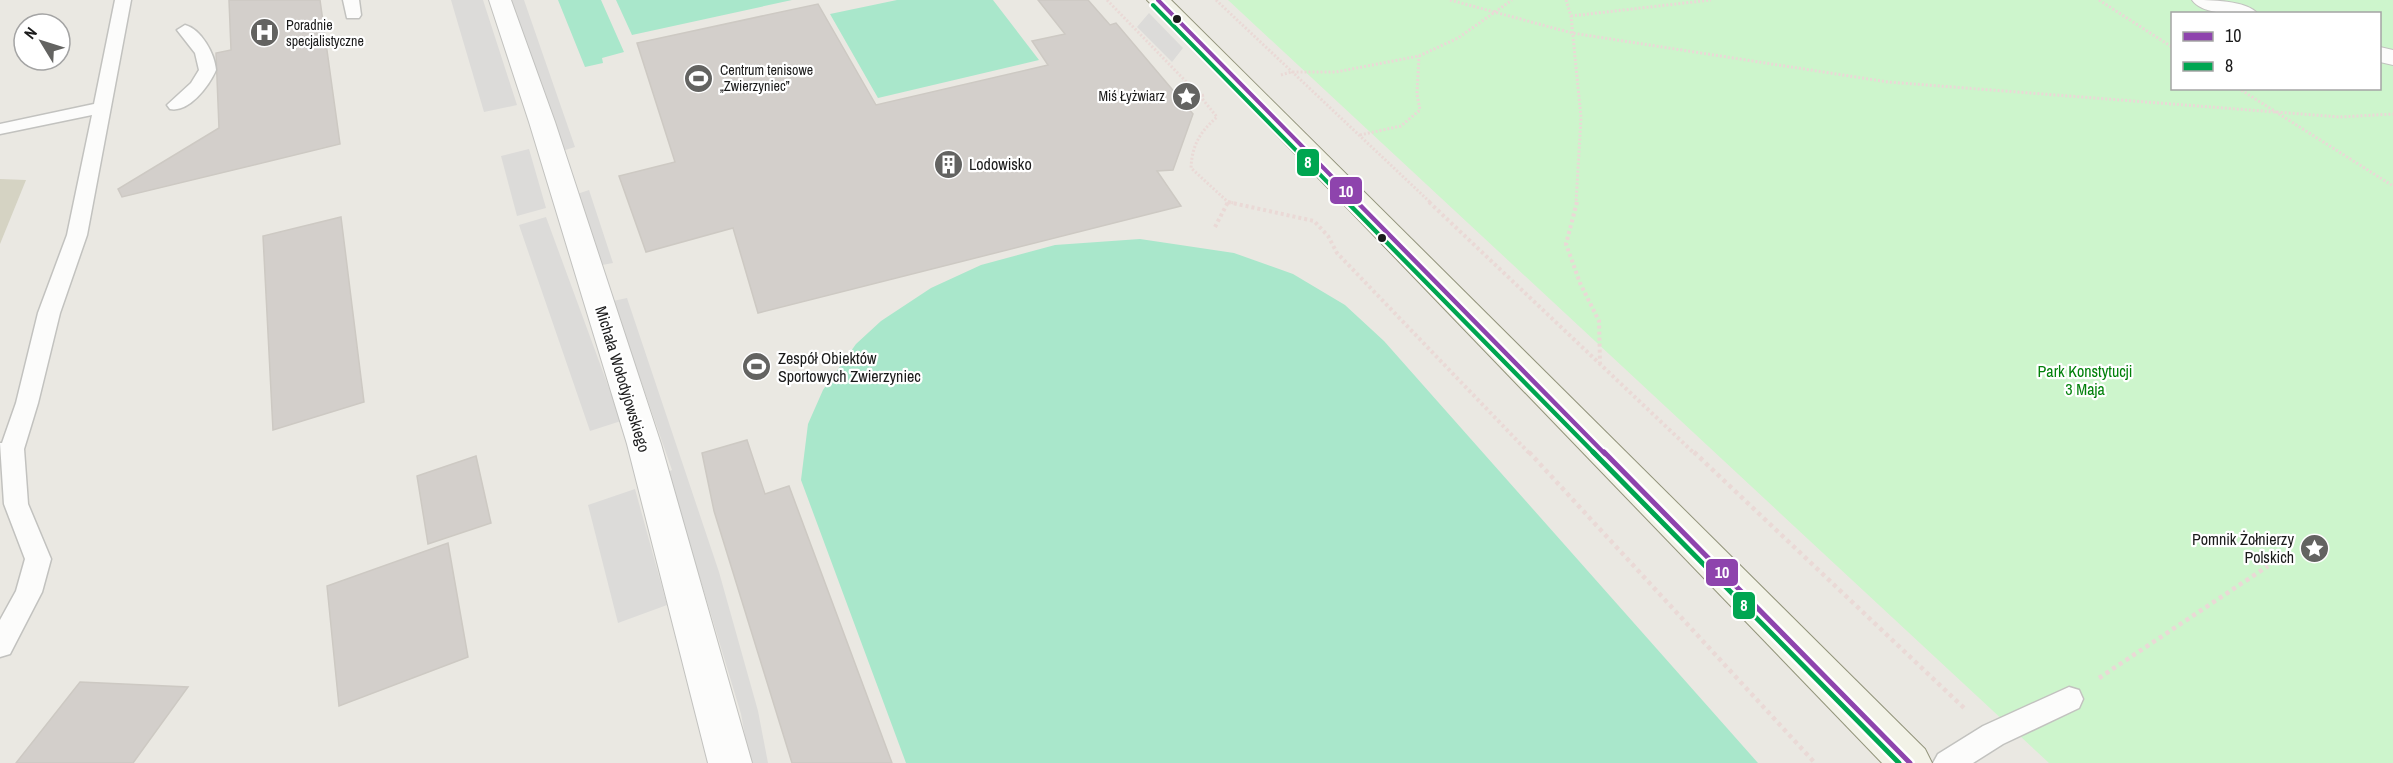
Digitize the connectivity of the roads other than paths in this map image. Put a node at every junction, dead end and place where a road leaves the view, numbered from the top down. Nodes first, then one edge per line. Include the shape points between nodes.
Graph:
1 (123, 0) edge
2 (500, 0) edge
3 (1158, 0) edge
4 (2203, 0) edge
5 (2241, 12) edge
6 (185, 30) dead end
7 (176, 105) dead end
8 (103, 107) junction
9 (0, 129) edge
10 (6, 450) edge
11 (0, 646) edge
12 (2069, 699) road end
13 (730, 763) edge
14 (1910, 763) edge
15 (1948, 763) edge

1 - 8 lane
2 - 13 street, Michała Wołodyjowskiego via 644,444
3 - 14 street
4 - 5 street
6 - 7 lane via 206,53 208,70 201,85
8 - 9 lane
8 - 10 lane via 77,235 49,313 27,403
10 - 11 lane via 16,504 38,559 29,592
12 - 15 lane via 1993,735

